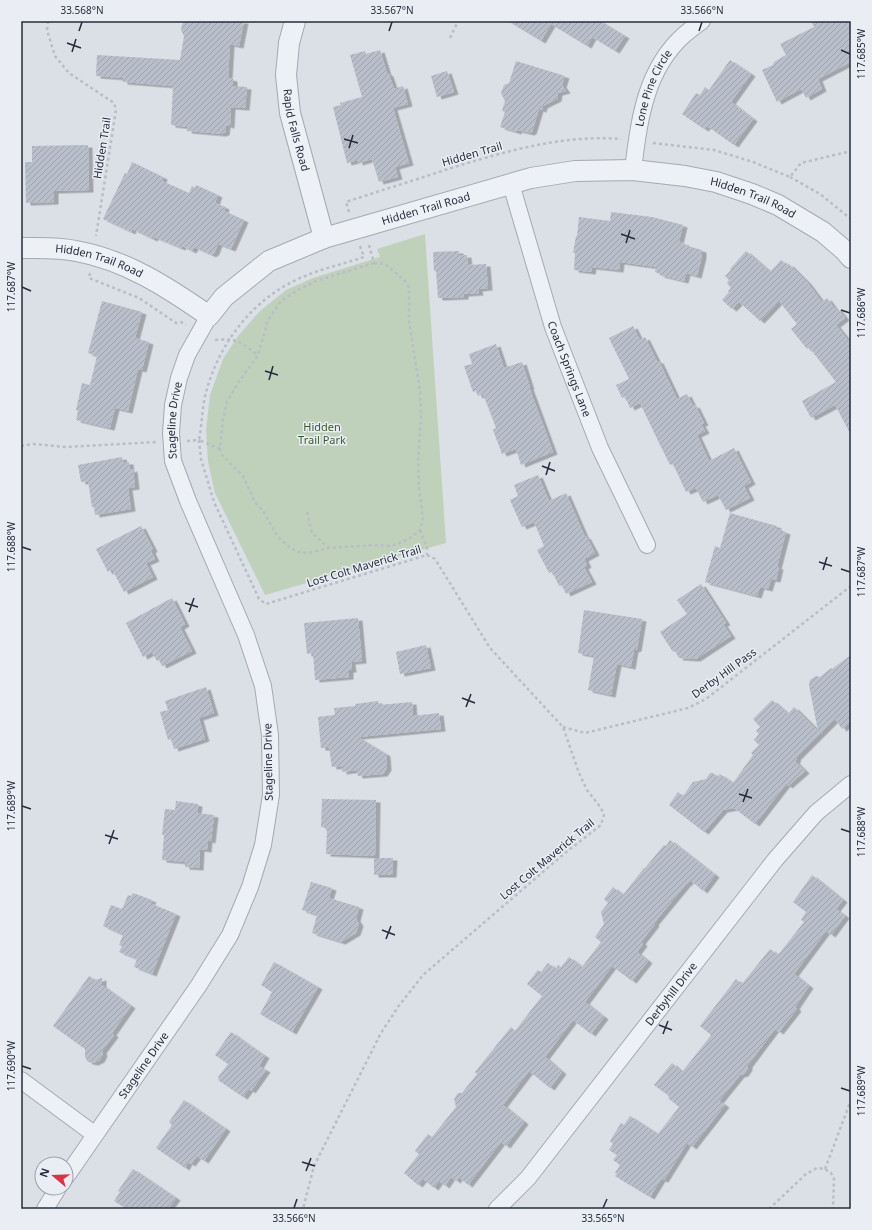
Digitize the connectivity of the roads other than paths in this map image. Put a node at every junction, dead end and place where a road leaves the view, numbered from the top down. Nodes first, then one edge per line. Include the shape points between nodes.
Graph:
1 (295, 21) edge
2 (702, 21) edge
3 (633, 170) junction
4 (511, 184) junction
5 (324, 238) junction
6 (21, 248) edge
7 (851, 258) edge
8 (209, 316) junction
9 (647, 545) dead end
10 (851, 784) edge
11 (21, 1080) edge
12 (94, 1134) junction
13 (74, 1164) edge
14 (53, 1196) edge
15 (46, 1209) edge
16 (497, 1209) edge

1 - 5 street, Rapid Falls Road via 286,75 290,113
2 - 3 street, Lone Pine Circle via 684,35 651,80 642,107
3 - 4 street, Hidden Trail Road via 575,171
3 - 7 street, Hidden Trail Road via 716,182 752,194 778,205 823,232
4 - 5 street, Hidden Trail Road
4 - 9 street, Coach Springs Lane via 553,327 600,448
5 - 8 street, Hidden Trail Road via 269,261 224,297
6 - 8 street, Hidden Trail Road via 75,251 133,268
8 - 12 street, Stageline Drive via 187,355 179,378 173,405 173,461 246,635 263,686 270,735 271,795 263,845 250,887 230,934 199,985
10 - 16 street, Derbyhill Drive via 816,813 775,860 528,1178
11 - 12 street
12 - 13 street, Stageline Drive
14 - 15 street

